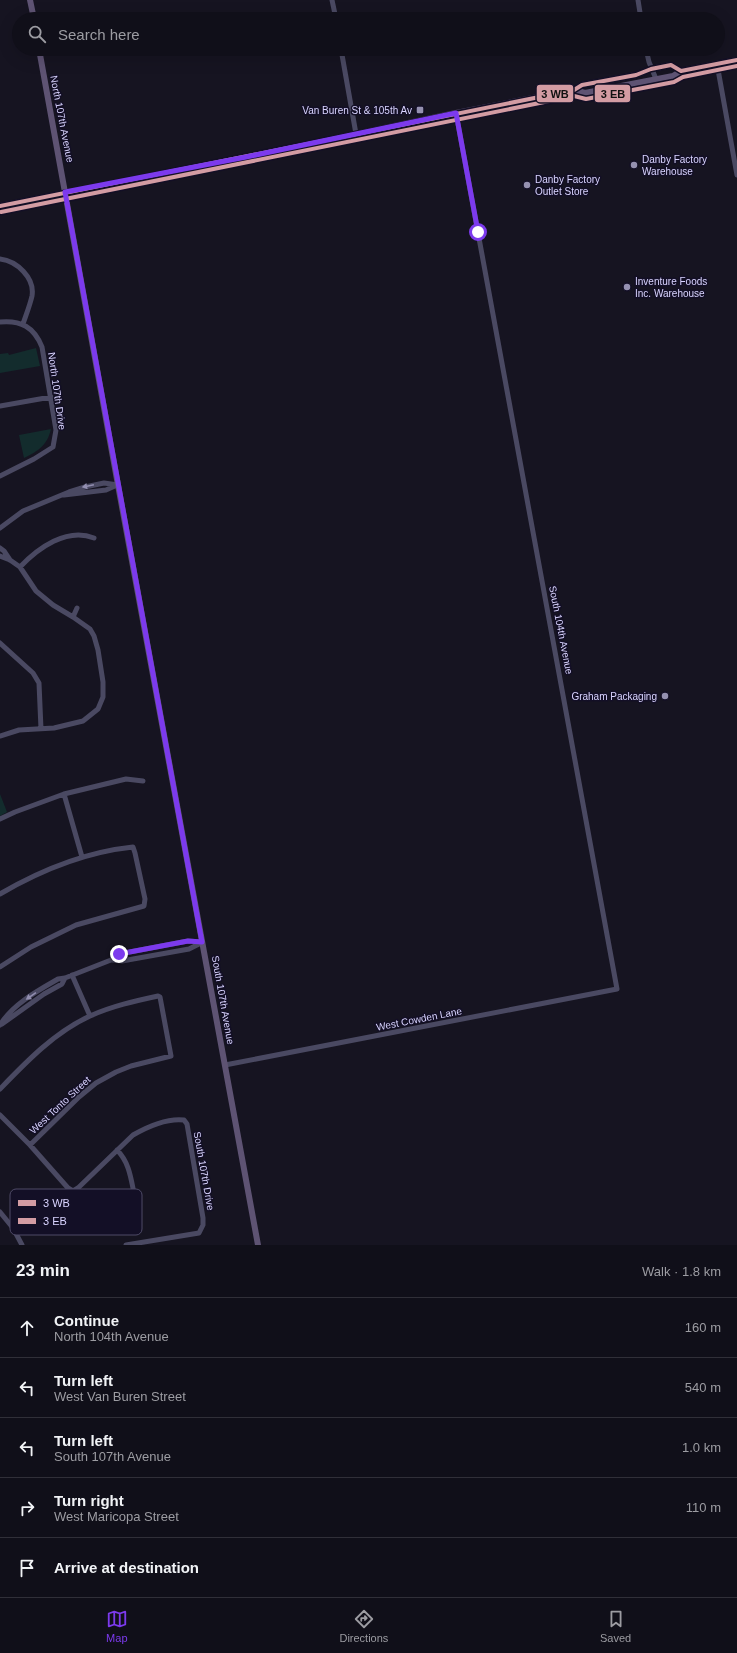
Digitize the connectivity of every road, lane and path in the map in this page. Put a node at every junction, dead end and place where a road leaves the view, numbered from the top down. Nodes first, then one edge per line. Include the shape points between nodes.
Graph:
1 (30, 0) edge
2 (332, 0) edge
3 (638, 0) edge
4 (33, 12) edge
5 (335, 12) edge
6 (640, 12) edge
7 (40, 56) edge
8 (342, 56) edge
9 (648, 56) edge
10 (737, 60) edge
11 (716, 64) junction
12 (651, 69) junction
13 (681, 71) junction
14 (656, 80) junction
15 (609, 89) junction
16 (574, 90) junction
17 (456, 113) junction
18 (356, 134) junction
19 (737, 175) edge
20 (65, 192) junction
21 (0, 206) edge
22 (0, 260) edge
23 (0, 322) edge
24 (22, 324) junction
25 (51, 397) junction
26 (0, 406) edge
27 (0, 476) edge
28 (118, 485) junction
29 (0, 528) edge
30 (94, 538) dead end
31 (0, 548) edge
32 (0, 556) edge
33 (10, 560) junction
34 (20, 567) junction
35 (77, 608) dead end
36 (73, 617) junction
37 (0, 643) edge
38 (41, 729) junction
39 (0, 736) edge
40 (143, 781) dead end
41 (64, 794) junction
42 (0, 819) edge
43 (82, 857) junction
44 (0, 894) edge
45 (202, 942) junction
46 (0, 967) edge
47 (72, 975) junction
48 (617, 989) joint
49 (90, 1016) junction
50 (0, 1025) edge
51 (225, 1065) junction
52 (0, 1089) edge
53 (0, 1115) edge
54 (30, 1145) junction
55 (117, 1150) junction
56 (70, 1189) edge
57 (76, 1189) edge
58 (133, 1189) edge
59 (0, 1212) edge
60 (10, 1224) edge
61 (17, 1235) edge
62 (22, 1245) edge
63 (126, 1245) edge
64 (258, 1245) edge

1 - 4 main road
2 - 5 street
3 - 6 street
7 - 20 main road, North 107th Avenue
8 - 18 street
9 - 12 street
10 - 11 main road
11 - 13 main road
11 - 19 street
12 - 13 main road via 671,65
12 - 14 street
12 - 15 main road via 638,79 614,84
12 - 16 main road via 636,75 582,85
13 - 14 main road
14 - 15 main road
15 - 16 main road via 584,93
16 - 17 main road
17 - 18 main road
17 - 48 street, South 104th Avenue
18 - 20 main road
20 - 21 main road
20 - 28 main road, South 107th Avenue
22 - 24 street via 11,261 26,273 32,288 32,296
23 - 24 street via 12,321
24 - 25 street, North 107th Drive via 33,332 42,347
25 - 26 street
25 - 27 street, North 107th Drive via 56,430 53,447
28 - 29 street via 85,487 60,496 23,511
28 - 45 main road, South 107th Avenue
30 - 34 street via 85,534 54,541
31 - 33 street
32 - 33 street
33 - 34 street
34 - 36 street via 36,590 53,605
35 - 36 street
36 - 38 street via 90,629 94,636 103,682 103,697 98,709 83,721
37 - 38 street via 33,673 39,683
38 - 39 street via 19,730
40 - 41 street via 126,779
41 - 42 street
41 - 43 street
43 - 44 street via 18,883
43 - 46 street via 133,847 145,899 144,906 76,925 32,947
45 - 47 street via 180,942 119,954 111,960
45 - 51 main road, South 107th Avenue
47 - 49 street
47 - 50 street
48 - 51 street, West Cowden Lane
49 - 52 street via 60,1034
49 - 54 street, West Tonto Street via 133,1001 158,996 170,1056 131,1066 96,1083
51 - 64 main road, South 107th Avenue
53 - 54 street
54 - 56 street
55 - 57 street
55 - 58 street via 129,1166
55 - 63 street, South 107th Drive via 133,1135 143,1130 165,1122 184,1120 187,1124 204,1218 199,1232
59 - 60 street
61 - 62 street

